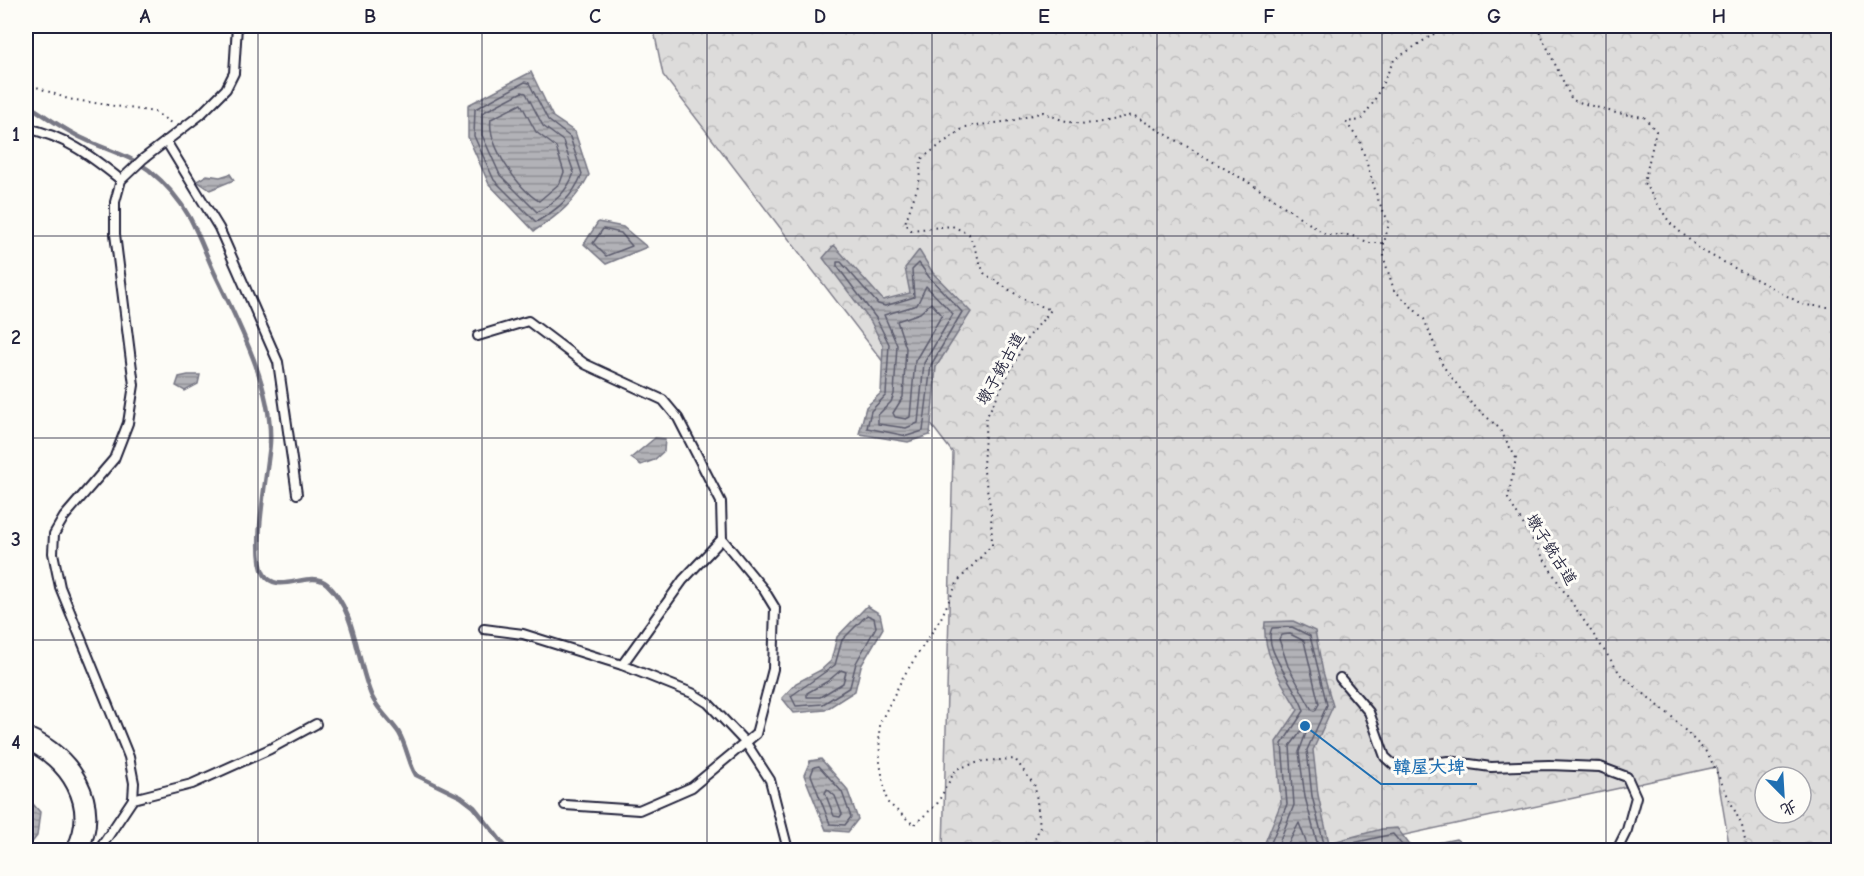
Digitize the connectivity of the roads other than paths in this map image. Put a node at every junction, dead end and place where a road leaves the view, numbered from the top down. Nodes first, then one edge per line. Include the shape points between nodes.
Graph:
1 (237, 26) edge
2 (26, 128) edge
3 (166, 141) junction
4 (122, 180) junction
5 (478, 336) dead end
6 (297, 494) dead end
7 (722, 539) junction
8 (484, 629) dead end
9 (622, 665) junction
10 (1340, 678) dead end
11 (316, 724) dead end
12 (26, 738) edge
13 (746, 743) junction
14 (133, 799) junction
15 (565, 805) dead end
16 (77, 850) edge
17 (99, 850) edge
18 (788, 850) edge
19 (1617, 850) edge

1 - 3 lane via 234,73 226,89
2 - 4 lane via 70,142
3 - 4 lane
3 - 6 lane via 219,228 278,362
4 - 14 lane via 115,202 115,234 134,385 128,423 114,459 54,534 53,553 60,587 129,757
5 - 7 lane via 528,321 585,364 663,400 678,418 721,502
7 - 9 lane via 683,580
7 - 13 lane via 776,608 772,669 756,734
8 - 9 lane via 523,634
9 - 13 lane via 708,703
10 - 19 lane via 1368,712 1385,757 1397,768 1448,761 1491,767 1600,767 1627,777 1636,797
11 - 14 lane via 192,784
12 - 16 street via 66,765 82,791 87,817
13 - 15 lane via 692,787 639,810
13 - 18 lane via 770,780
14 - 17 lane

